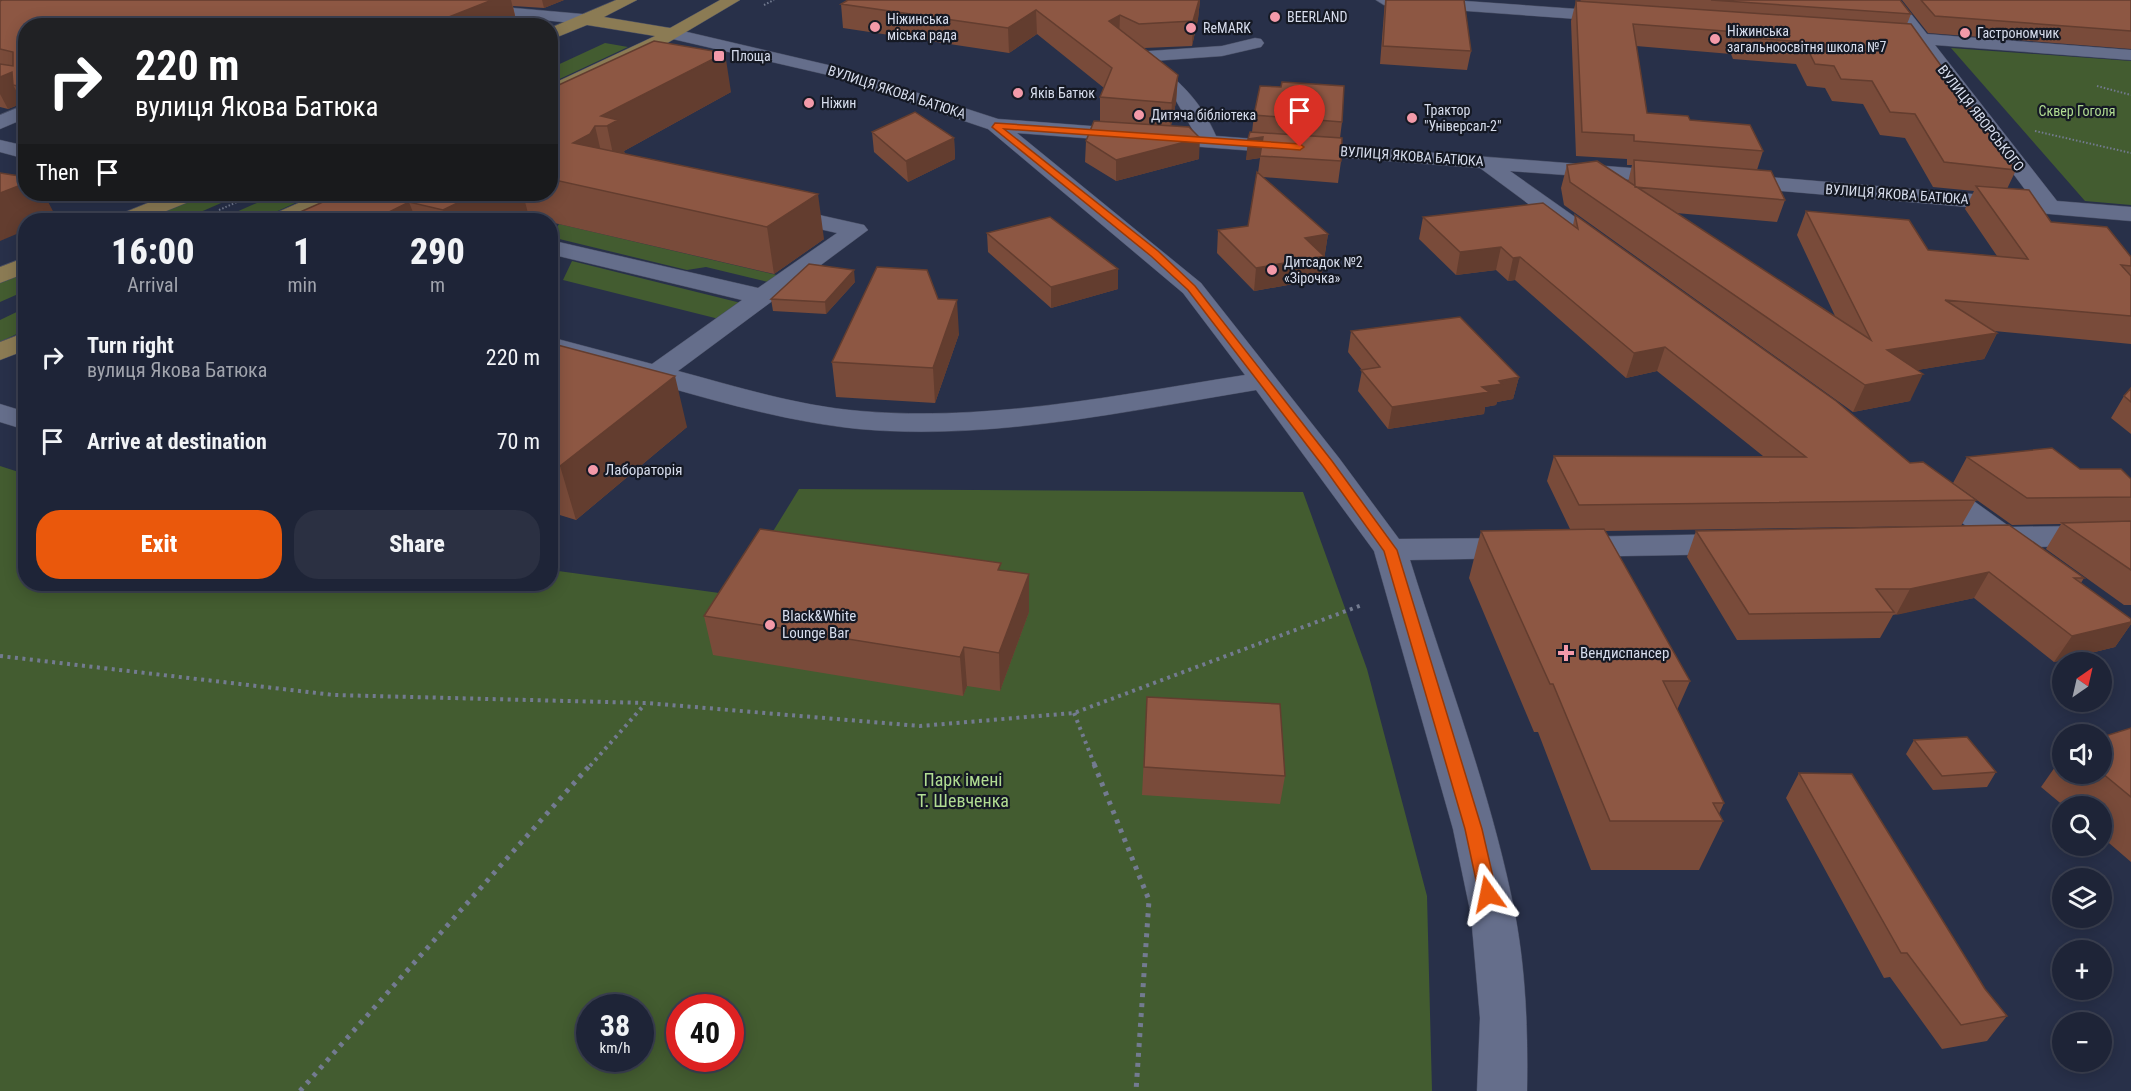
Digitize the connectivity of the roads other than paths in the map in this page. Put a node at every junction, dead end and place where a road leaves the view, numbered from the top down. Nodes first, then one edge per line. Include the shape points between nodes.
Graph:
1 (629, 0) edge
2 (732, 0) edge
3 (1384, 0) edge
4 (1892, 0) edge
5 (459, 8) edge
6 (1635, 18) edge
7 (582, 19) junction
8 (558, 31) edge
9 (670, 33) junction
10 (1860, 34) edge
11 (1920, 38) junction
12 (1255, 43) dead end
13 (2131, 56) edge
14 (558, 88) edge
15 (18, 114) edge
16 (0, 123) edge
17 (995, 125) junction
18 (1208, 140) junction
19 (0, 146) edge
20 (18, 151) edge
21 (1484, 161) junction
22 (171, 201) edge
23 (321, 201) edge
24 (2049, 206) junction
25 (752, 207) edge
26 (143, 213) edge
27 (294, 213) edge
28 (2131, 214) edge
29 (1599, 245) edge
30 (558, 248) edge
31 (18, 268) edge
32 (0, 276) edge
33 (762, 297) junction
34 (18, 344) edge
35 (558, 347) edge
36 (0, 352) edge
37 (656, 374) junction
38 (1264, 380) junction
39 (0, 413) edge
40 (18, 419) edge
41 (1907, 468) edge
42 (2131, 535) edge
43 (2004, 538) junction
44 (1957, 539) edge
45 (1768, 543) edge
46 (1390, 550) junction
47 (2040, 564) edge
48 (1502, 1091) edge

1 - 7 main road
2 - 9 main road
3 - 6 street
4 - 11 street, ВУЛИЦЯ ЯВОРСЬКОГО
5 - 7 street
7 - 8 main road
7 - 9 main road
9 - 14 main road
9 - 17 street, ВУЛИЦЯ ЯКОВА БАТЮКА via 819,66 918,96
10 - 11 street
11 - 13 street
11 - 24 street, ВУЛИЦЯ ЯВОРСЬКОГО
12 - 18 street via 1222,51 1128,51 1185,96 1198,114
15 - 16 street
17 - 18 street, ВУЛИЦЯ ЯКОВА БАТЮКА
17 - 38 street via 1192,288
18 - 21 street, ВУЛИЦЯ ЯКОВА БАТЮКА
19 - 20 street
21 - 24 street, ВУЛИЦЯ ЯКОВА БАТЮКА
21 - 29 street
22 - 26 main road
23 - 27 main road
24 - 28 street, ВУЛИЦЯ ЯКОВА БАТЮКА
25 - 33 street via 856,230
30 - 33 street
31 - 32 main road
33 - 37 street
34 - 36 main road
35 - 37 street
37 - 38 street via 786,409 860,420 909,421 1055,414
38 - 46 street
39 - 40 street
41 - 43 street
42 - 43 street
43 - 44 street
43 - 47 street
45 - 46 street
46 - 48 street via 1474,829 1492,915 1504,1018

